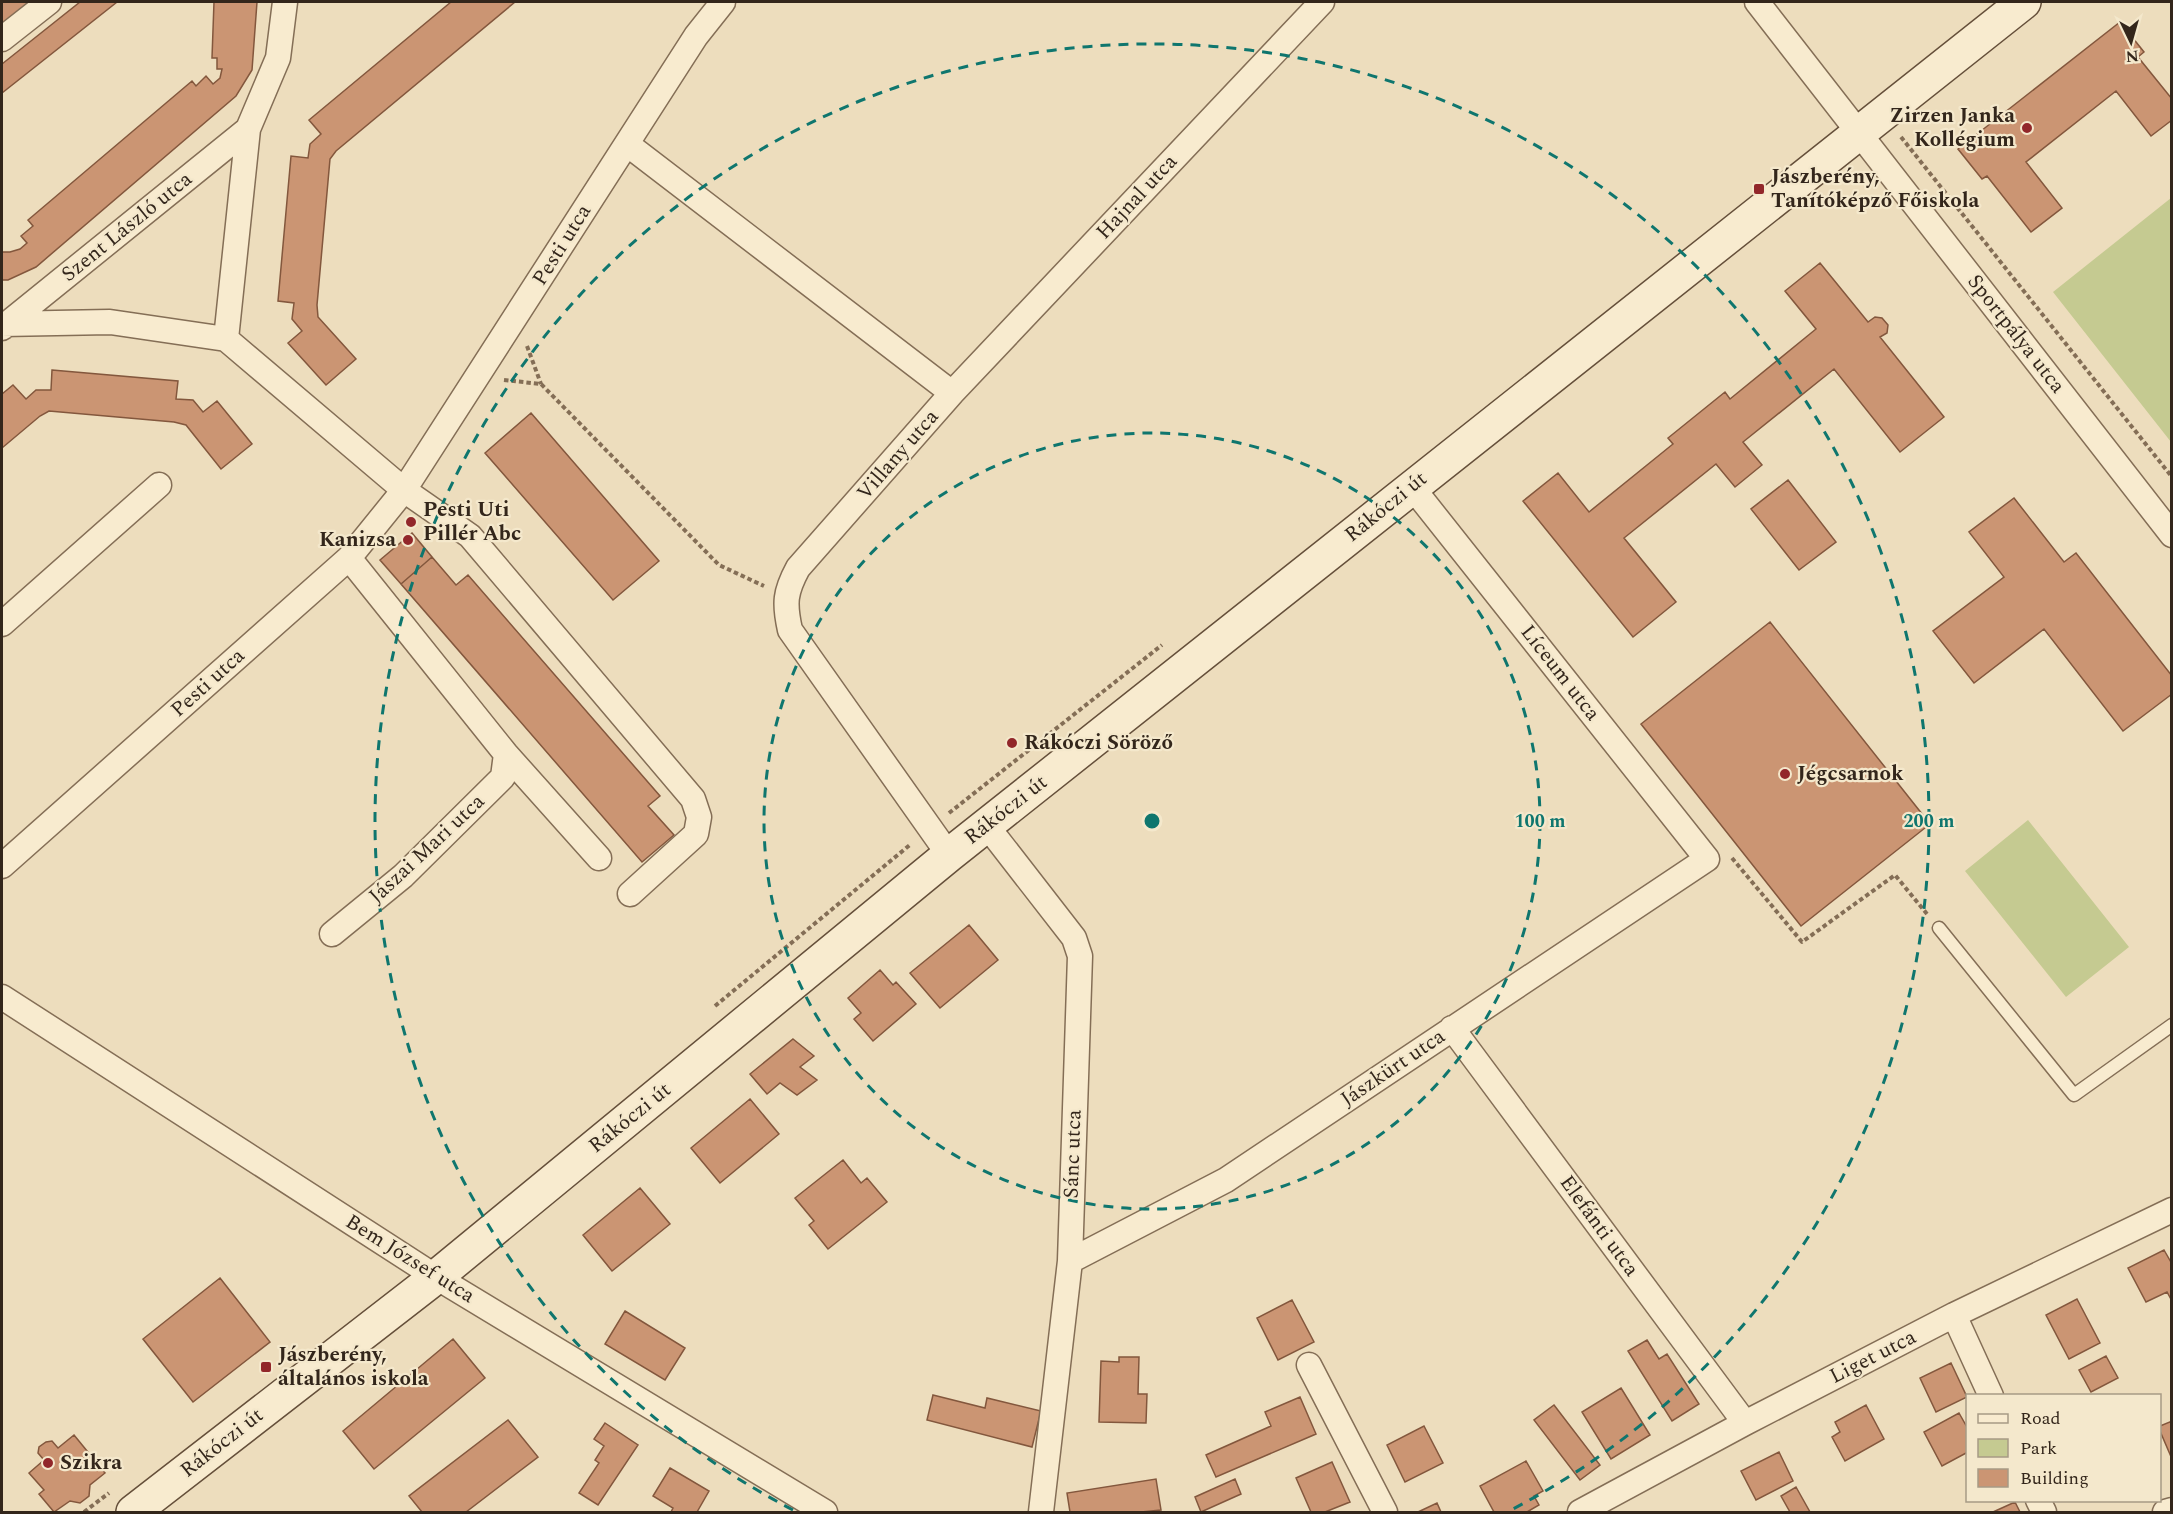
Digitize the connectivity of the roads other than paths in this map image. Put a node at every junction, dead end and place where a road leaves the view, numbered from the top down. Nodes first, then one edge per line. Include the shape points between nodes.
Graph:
1 (49, 2) edge
2 (285, 2) edge
3 (723, 2) edge
4 (1322, 2) edge
5 (1757, 2) edge
6 (2024, 2) edge
7 (2, 39) edge
8 (248, 129) junction
9 (1860, 133) junction
10 (627, 144) junction
11 (3, 326) edge
12 (226, 339) junction
13 (952, 393) junction
14 (159, 485) dead end
15 (1412, 487) junction
16 (404, 490) junction
17 (2172, 535) edge
18 (349, 558) junction
19 (2, 624) edge
20 (506, 754) junction
21 (987, 826) junction
22 (949, 855) junction
23 (1719, 857) joint
24 (599, 858) dead end
25 (2, 866) edge
26 (630, 894) dead end
27 (1939, 928) road end
28 (332, 934) dead end
29 (2, 997) edge
30 (2172, 1025) edge
31 (1452, 1028) junction
32 (2172, 1210) edge
33 (1070, 1261) junction
34 (436, 1276) junction
35 (1954, 1314) junction
36 (1309, 1365) dead end
37 (1991, 1394) edge
38 (1745, 1423) junction
39 (2172, 1510) edge
40 (133, 1512) edge
41 (825, 1512) edge
42 (1041, 1512) edge
43 (1385, 1512) edge
44 (1580, 1512) edge
45 (2165, 1512) edge

1 - 7 street
2 - 8 street, Szent László utca via 278,58
3 - 10 street, Pesti utca via 696,36
4 - 13 street, Hajnal utca
5 - 9 street, Sportpálya utca
6 - 9 street, Rákóczi út
8 - 11 street, Szent László utca
8 - 12 street, Szent László utca
9 - 15 street, Rákóczi út
9 - 17 street, Sportpálya utca
10 - 13 street, Villany utca
10 - 16 street, Pesti utca
11 - 12 street, Szent László utca via 110,322
12 - 16 street
13 - 22 street, Villany utca via 798,568 789,585 785,608 790,630
14 - 19 street
15 - 21 street, Rákóczi út
15 - 23 street, Líceum utca
16 - 18 street, Pesti utca
16 - 26 street via 470,536 693,798 699,817 696,834
18 - 20 street
18 - 25 street, Pesti utca
20 - 24 street
20 - 28 street, Jászai Mari utca via 503,777 403,876
21 - 22 street, Rákóczi út
21 - 33 street, Sánc utca via 1074,938 1080,956
22 - 34 street, Rákóczi út
23 - 31 street, Jászkürt utca
27 - 30 lane via 2074,1095
29 - 34 street, Bem József utca
31 - 33 street, Jászkürt utca via 1226,1180
31 - 38 street, Elefánti utca
32 - 35 street, Liget utca
33 - 42 street, Sánc utca
34 - 40 street, Rákóczi út
34 - 41 street, Bem József utca
35 - 37 street
35 - 38 street, Liget utca
36 - 43 street
38 - 44 street, Liget utca
39 - 45 street

